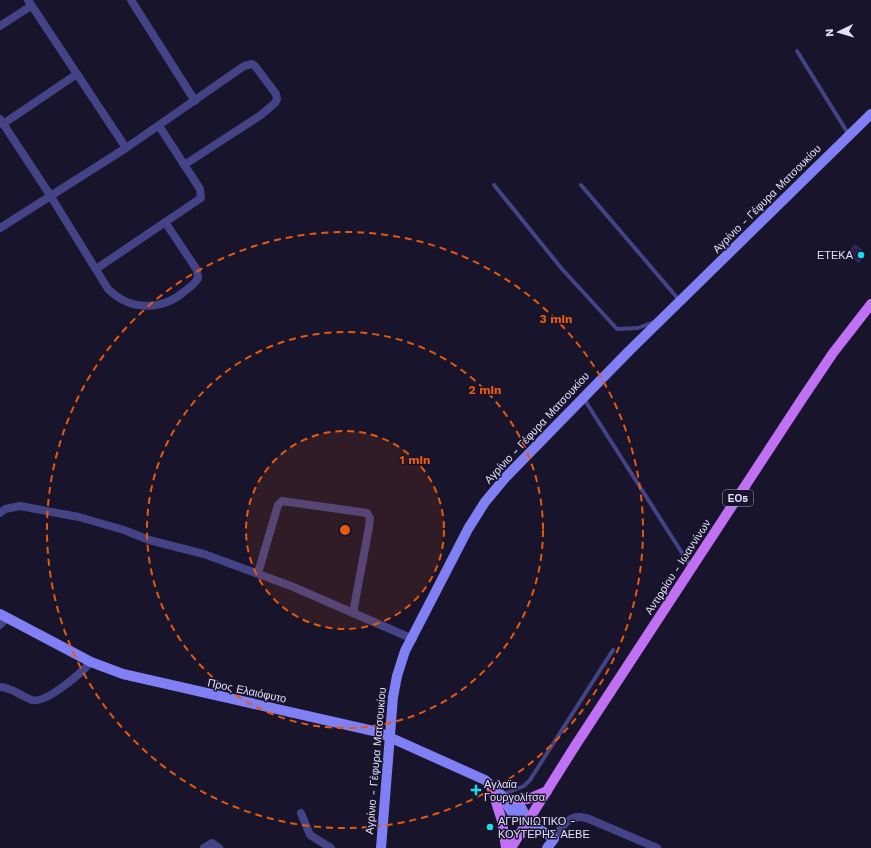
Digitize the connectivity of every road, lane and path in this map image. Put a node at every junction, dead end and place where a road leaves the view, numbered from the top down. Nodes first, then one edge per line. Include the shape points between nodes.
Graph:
1 (131, 0) edge
2 (30, 3) edge
3 (0, 26) edge
4 (797, 51) dead end
5 (77, 74) junction
6 (194, 101) junction
7 (871, 114) edge
8 (2, 122) edge
9 (159, 126) junction
10 (849, 135) junction
11 (126, 148) junction
12 (184, 165) junction
13 (494, 185) dead end
14 (581, 185) dead end
15 (50, 195) junction
16 (165, 222) junction
17 (0, 228) edge
18 (96, 269) junction
19 (680, 302) junction
20 (871, 304) edge
21 (662, 319) junction
22 (583, 397) junction
23 (2, 509) edge
24 (691, 567) junction
25 (258, 573) junction
26 (353, 613) junction
27 (2, 619) edge
28 (413, 639) junction
29 (613, 650) dead end
30 (91, 662) junction
31 (0, 687) edge
32 (390, 736) junction
33 (491, 786) junction
34 (546, 791) junction
35 (506, 797) junction
36 (301, 813) dead end
37 (528, 821) junction
38 (554, 839) junction
39 (204, 848) edge
40 (219, 848) edge
41 (331, 848) edge
42 (381, 848) edge
43 (506, 848) edge
44 (511, 848) edge
45 (547, 848) edge
46 (657, 848) edge

1 - 6 street
2 - 3 street
2 - 5 street
4 - 10 lane
5 - 8 street
5 - 11 street
6 - 9 street
6 - 12 street via 244,66 252,64 276,94 277,99 261,115
7 - 10 main road, Αγρίνιο - Γέφυρα Ματσουκίου
8 - 15 street
9 - 11 street
9 - 12 street
10 - 19 main road, Αγρίνιο - Γέφυρα Ματσουκίου
11 - 15 street
12 - 16 street via 200,189 201,198
13 - 21 lane via 544,249 617,329 638,328
14 - 19 lane
15 - 17 street
15 - 18 street
16 - 18 street
16 - 18 street via 199,276 196,282 178,297 158,305 129,304 108,289
19 - 21 main road, Αγρίνιο - Γέφυρα Ματσουκίου
20 - 24 main road, Αντιρρίου - Ιωαννίνων / ΕΟ5 via 814,381
21 - 22 main road, Αγρίνιο - Γέφυρα Ματσουκίου
22 - 24 lane
22 - 28 main road, Αγρίνιο - Γέφυρα Ματσουκίου via 485,502 468,529
23 - 25 street via 20,506 79,517 149,540 204,554
24 - 34 main road, Αντιρρίου - Ιωαννίνων / ΕΟ5
25 - 26 street
25 - 26 street via 278,505 282,501 367,513 370,518 369,527
26 - 28 street
27 - 30 main road, Προς Ελαιόφυτο
28 - 32 main road, Αγρίνιο - Γέφυρα Ματσουκίου via 405,651 394,689
29 - 35 lane via 530,780
30 - 31 street via 76,676 40,700 33,700
30 - 32 main road, Προς Ελαιόφυτο via 145,680 366,728
32 - 33 main road, Προς Ελαιόφυτο via 476,775
32 - 42 main road, Αγρίνιο - Γέφυρα Ματσουκίου
33 - 35 main road, Προς Ελαιόφυτο
33 - 43 main road via 502,821
34 - 35 main road via 528,799
34 - 37 main road, Αντιρρίου - Ιωαννίνων / ΕΟ5
35 - 37 main road, Προς Ελαιόφυτο via 521,807
36 - 41 street via 310,835
37 - 38 main road
37 - 44 main road, Αντιρρίου - Ιωαννίνων / ΕΟ5
38 - 45 main road
38 - 46 street via 566,822 578,816
39 - 40 street via 212,843

